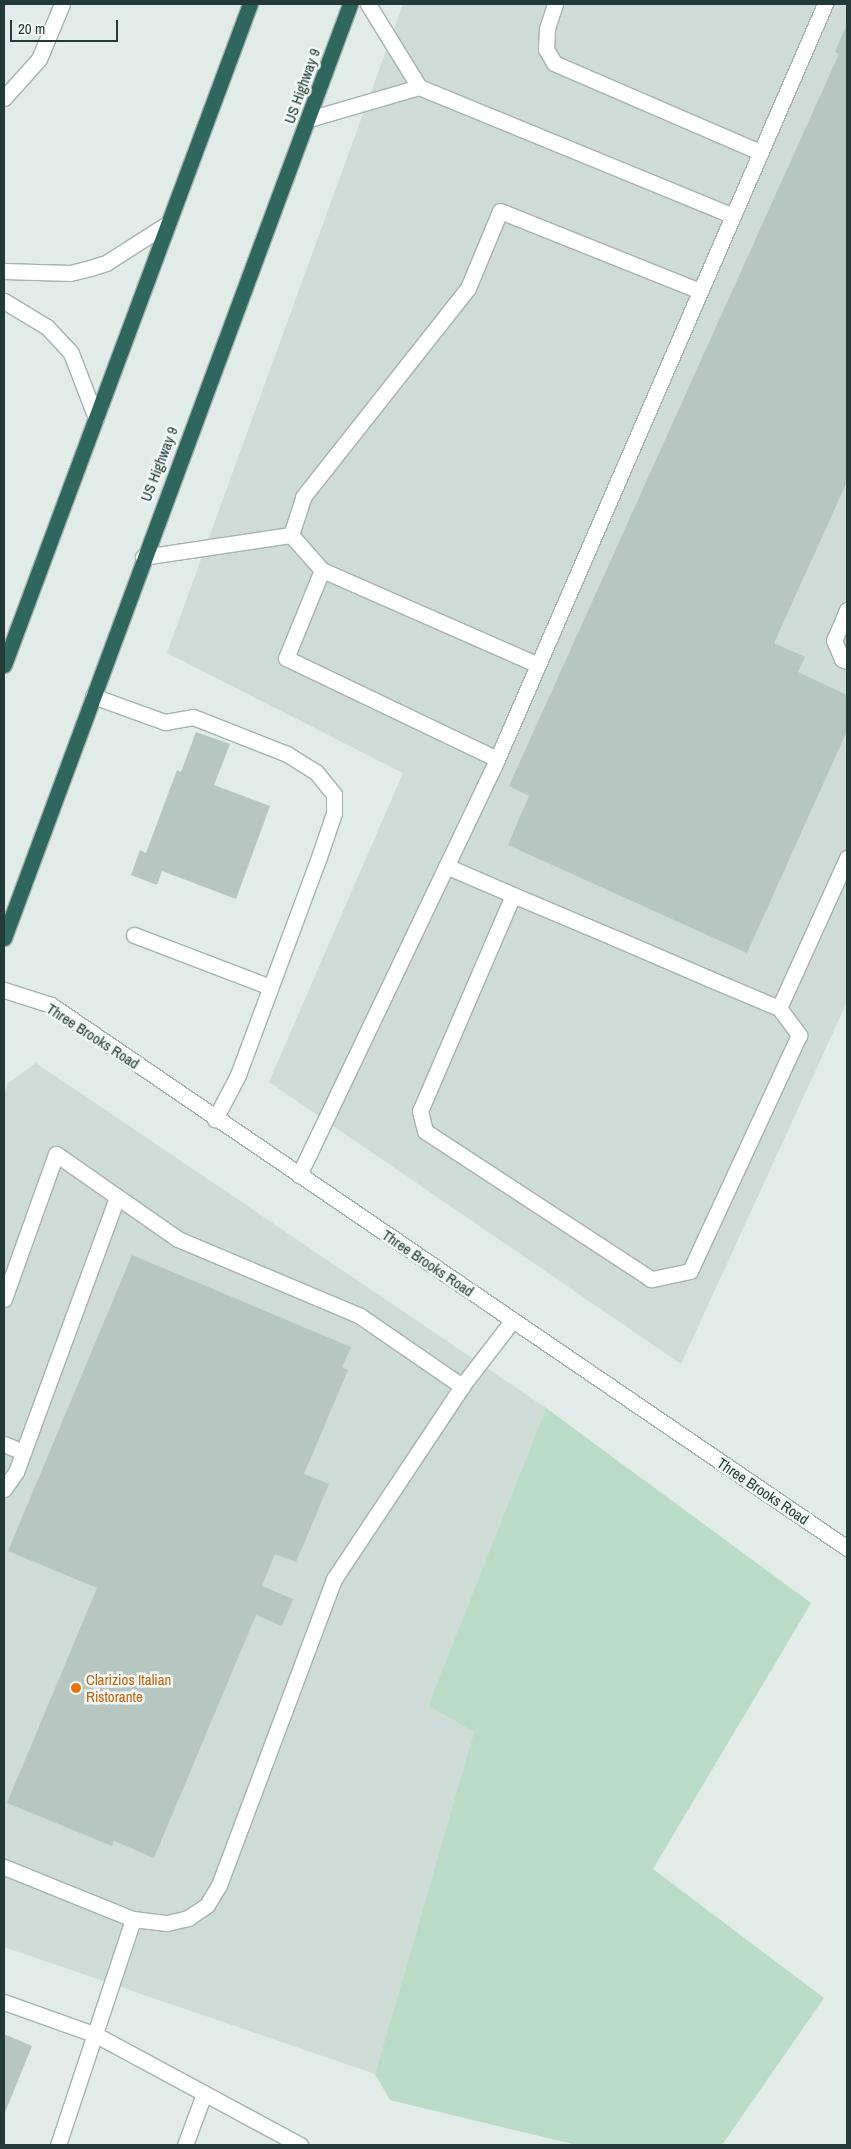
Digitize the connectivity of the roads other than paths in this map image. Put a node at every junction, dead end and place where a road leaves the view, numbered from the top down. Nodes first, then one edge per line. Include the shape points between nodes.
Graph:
1 (62, 4) edge
2 (250, 4) edge
3 (350, 4) edge
4 (368, 4) edge
5 (555, 4) edge
6 (825, 4) edge
7 (419, 87) junction
8 (4, 98) edge
9 (308, 119) junction
10 (760, 152) junction
11 (733, 216) junction
12 (166, 224) junction
13 (4, 270) edge
14 (700, 291) junction
15 (4, 301) edge
16 (96, 418) junction
17 (291, 535) junction
18 (143, 557) junction
19 (322, 570) junction
20 (847, 610) edge
21 (847, 661) edge
22 (4, 665) edge
23 (538, 665) junction
24 (93, 696) junction
25 (497, 758) junction
26 (847, 858) edge
27 (446, 866) junction
28 (513, 895) junction
29 (134, 935) dead end
30 (4, 938) edge
31 (270, 987) junction
32 (4, 990) edge
33 (779, 1008) junction
34 (215, 1119) junction
35 (299, 1175) junction
36 (117, 1197) junction
37 (4, 1299) edge
38 (512, 1320) junction
39 (462, 1386) junction
40 (4, 1444) edge
41 (23, 1452) junction
42 (4, 1489) edge
43 (847, 1548) edge
44 (4, 1867) edge
45 (133, 1919) junction
46 (4, 2002) edge
47 (96, 2035) junction
48 (204, 2094) junction
49 (58, 2145) edge
50 (185, 2145) edge
51 (300, 2145) edge

1 - 8 street via 39,59
2 - 12 highway
3 - 9 highway, US Highway 9
4 - 7 street
5 - 10 street via 547,30 546,49 554,63
6 - 10 street
7 - 9 street
7 - 11 street
9 - 18 highway, US Highway 9
10 - 11 street
11 - 14 street
12 - 13 street via 106,263 70,273
12 - 16 highway
14 - 17 street via 500,211 468,288 303,497
14 - 23 street
15 - 16 street via 47,327 71,353
16 - 22 highway
17 - 18 street
17 - 19 street
18 - 24 highway, US Highway 9
19 - 23 street
19 - 25 street via 286,658
20 - 21 street via 834,640 842,659
23 - 25 street
24 - 30 highway, US Highway 9
24 - 31 street via 165,722 193,717 304,763 334,794 334,813
25 - 27 street
26 - 33 street
27 - 28 street
27 - 35 street
28 - 33 street
28 - 33 street via 420,1111 425,1131 652,1279 690,1271 799,1035
29 - 31 street
31 - 34 street via 238,1076
32 - 34 street, Three Brooks Road via 51,1005
34 - 35 street, Three Brooks Road
35 - 38 street, Three Brooks Road
36 - 37 street via 56,1154
36 - 39 street via 178,1238 360,1316
36 - 41 street
38 - 39 street
38 - 43 street, Three Brooks Road
39 - 45 street via 334,1580 220,1885 207,1905 188,1918 167,1923
40 - 41 street
41 - 42 street via 16,1472
44 - 45 street
45 - 47 street
46 - 47 street
47 - 48 street
47 - 49 street
48 - 50 street
48 - 51 street

